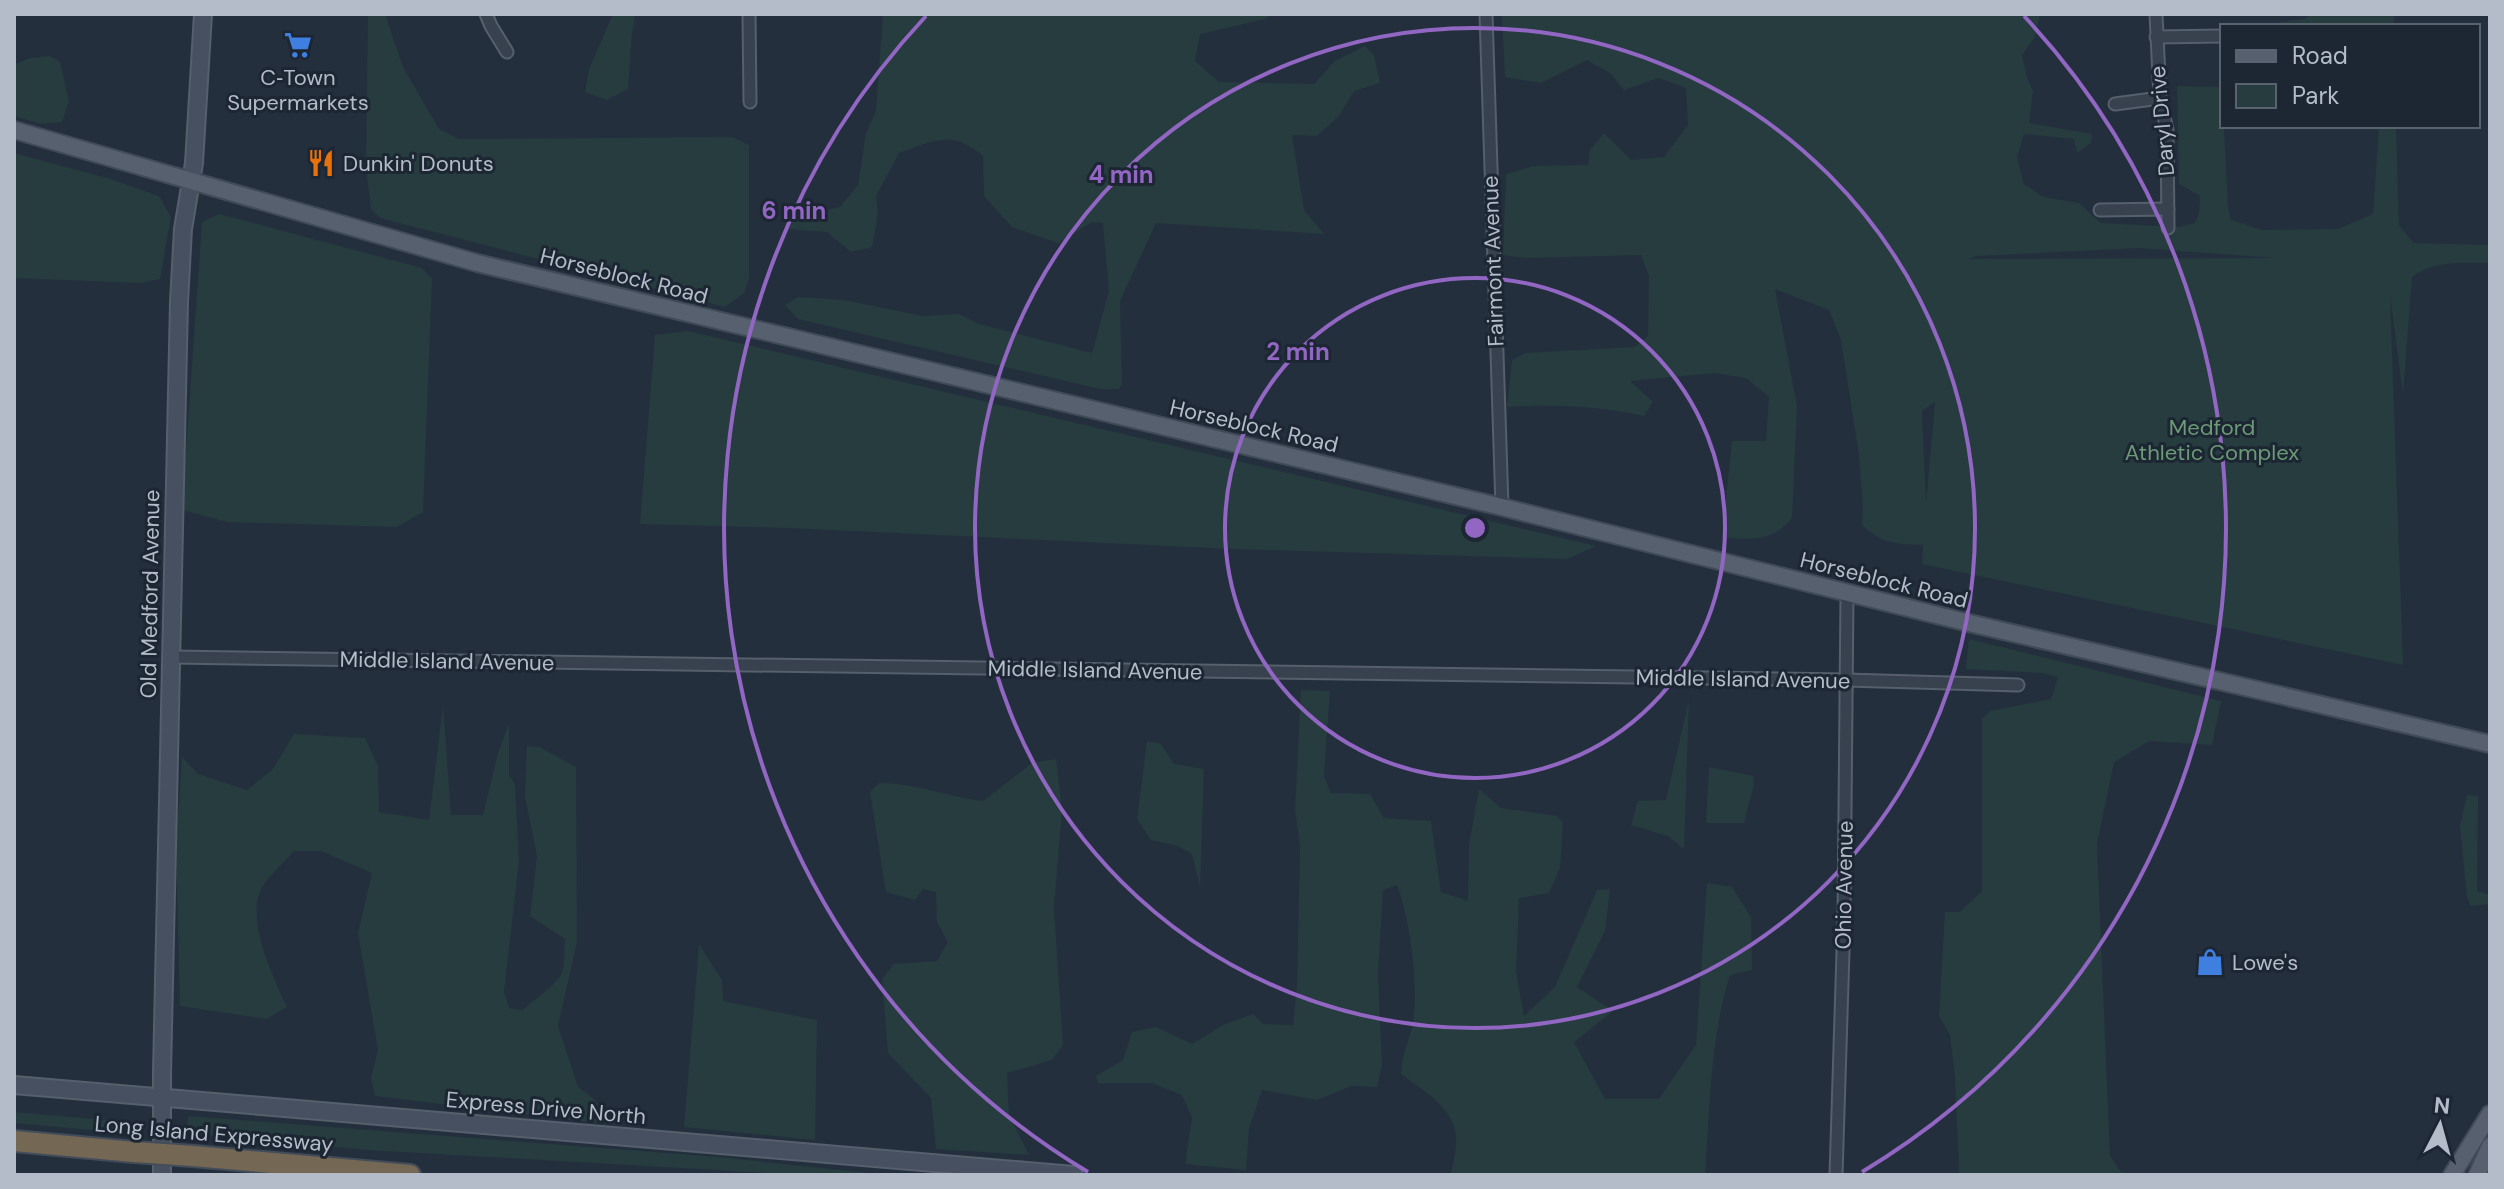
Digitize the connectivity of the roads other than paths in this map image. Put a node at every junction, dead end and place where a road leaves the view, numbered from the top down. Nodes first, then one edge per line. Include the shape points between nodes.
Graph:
1 (203, 14) edge
2 (486, 14) edge
3 (749, 14) edge
4 (1486, 14) edge
5 (2156, 14) edge
6 (2220, 36) edge
7 (2156, 37) junction
8 (507, 52) dead end
9 (2160, 98) junction
10 (750, 102) dead end
11 (2115, 104) dead end
12 (14, 130) edge
13 (191, 181) junction
14 (2168, 209) junction
15 (2100, 210) dead end
16 (2168, 228) dead end
17 (1502, 507) junction
18 (1847, 594) junction
19 (172, 657) junction
20 (1846, 680) junction
21 (2018, 685) dead end
22 (2490, 744) edge
23 (14, 1085) edge
24 (163, 1098) junction
25 (2490, 1114) edge
26 (14, 1141) edge
27 (2490, 1146) edge
28 (162, 1175) edge
29 (410, 1175) edge
30 (1074, 1175) edge
31 (1836, 1175) edge
32 (2452, 1175) edge
33 (2477, 1175) edge

1 - 13 street, Old Medford Avenue
2 - 8 street
3 - 10 street
4 - 17 street, Fairmont Avenue
5 - 7 street, Daryl Drive
6 - 7 street
7 - 9 street, Daryl Drive
9 - 11 street
9 - 14 street, Daryl Drive via 2167,130
12 - 13 main road, Horseblock Road
13 - 17 main road, Horseblock Road via 492,266
13 - 19 street, Old Medford Avenue via 179,289
14 - 15 street
14 - 16 street, Daryl Drive
17 - 18 main road, Horseblock Road
18 - 20 street, Ohio Avenue
18 - 22 main road, Horseblock Road
19 - 20 street, Middle Island Avenue
19 - 24 street, Old Medford Avenue
20 - 21 street, Middle Island Avenue
20 - 31 street, Ohio Avenue
23 - 24 street, Express Drive North
24 - 28 street, Old Medford Avenue
24 - 30 street, Express Drive North
25 - 32 main road
26 - 29 highway, Long Island Expressway, bridge
27 - 33 main road

